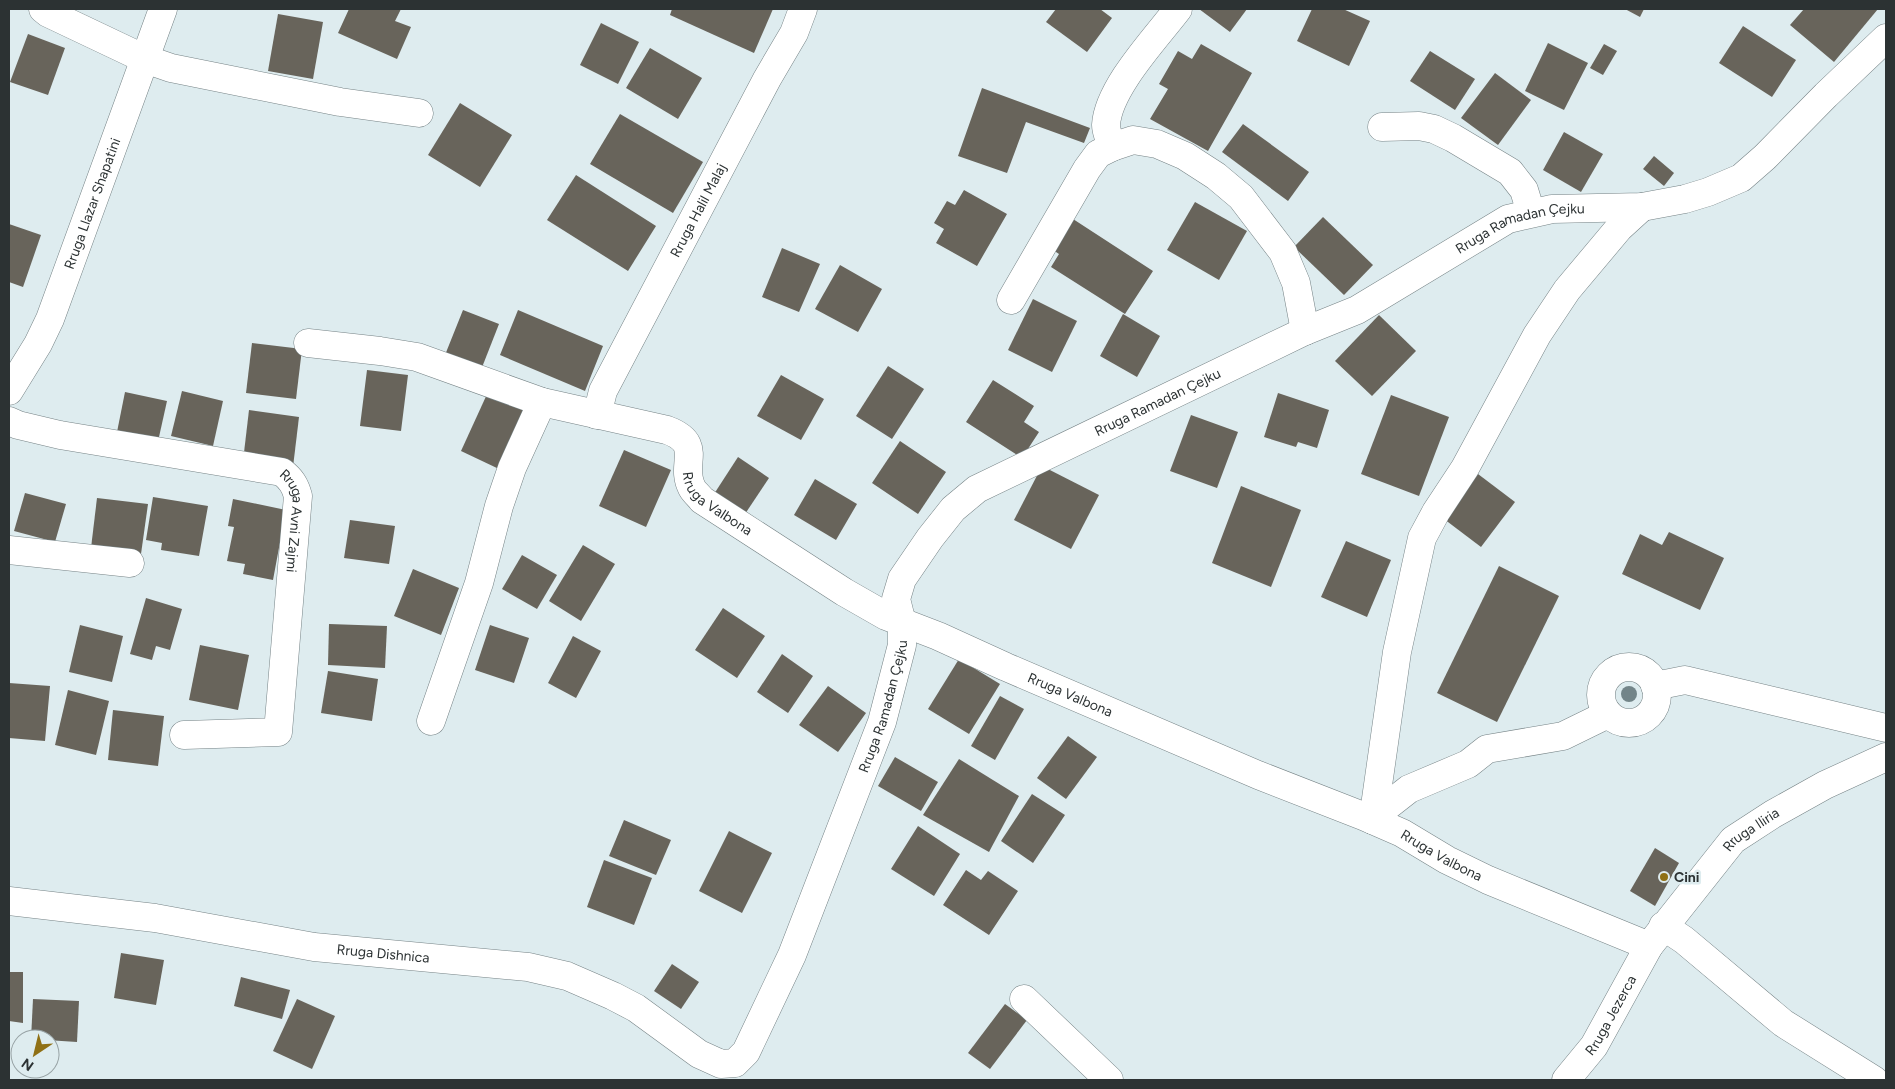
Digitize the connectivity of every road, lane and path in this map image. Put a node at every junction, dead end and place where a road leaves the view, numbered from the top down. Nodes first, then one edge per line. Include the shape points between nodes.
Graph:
1 (43, 9) edge
2 (163, 9) edge
3 (803, 9) edge
4 (1178, 9) edge
5 (1886, 38) edge
6 (145, 59) junction
7 (419, 113) dead end
8 (1382, 128) dead end
9 (1112, 147) junction
10 (1642, 207) junction
11 (1531, 214) junction
12 (1011, 300) dead end
13 (1305, 330) junction
14 (308, 342) dead end
15 (9, 391) edge
16 (542, 402) junction
17 (598, 415) junction
18 (9, 421) edge
19 (9, 550) edge
20 (130, 564) dead end
21 (902, 623) junction
22 (1655, 686) junction
23 (1608, 714) junction
24 (431, 721) dead end
25 (1886, 728) edge
26 (184, 735) dead end
27 (1886, 757) edge
28 (1373, 820) junction
29 (9, 902) edge
30 (1656, 936) junction
31 (1024, 999) dead end
32 (735, 1063) joint
33 (1109, 1080) edge
34 (1566, 1080) edge
35 (1874, 1080) edge

1 - 6 street
2 - 6 street, Rruga Llazar Shapatini
3 - 17 street, Rruga Halil Malaj via 794,33 604,391
4 - 9 street via 1113,97 1106,126
5 - 10 street, Rruga Ramadan Çejku via 1741,178 1708,192
6 - 7 street via 171,68 273,89
6 - 15 street, Rruga Llazar Shapatini via 50,319
8 - 11 street via 1419,126 1453,138 1510,172 1524,190
9 - 12 street via 1098,154 1087,169
9 - 13 street via 1134,140 1157,144 1185,156 1241,196 1283,252 1296,283
10 - 11 street, Rruga Ramadan Çejku via 1552,209
10 - 28 street via 1619,228 1567,290 1537,335 1465,468 1422,538 1397,652
11 - 13 street, Rruga Ramadan Çejku via 1508,219 1357,310
13 - 21 street, Rruga Ramadan Çejku via 977,489 953,509 902,579 896,599
14 - 16 street, Rruga Valbona via 380,350 417,358
16 - 17 street, Rruga Valbona
16 - 24 street via 512,468 479,583
17 - 21 street, Rruga Valbona via 680,435 687,444 692,488 702,500 844,592
18 - 26 street, Rruga Avni Zajmi via 60,435 282,472 296,486 298,496 278,732
19 - 20 street
21 - 28 street, Rruga Valbona via 1258,775
21 - 32 street, Rruga Ramadan Çejku via 902,644 882,722 792,955 746,1052
22 - 23 street via 1655,705 1643,720 1625,723
22 - 23 street via 1644,672 1627,667 1618,669 1604,681 1601,689 1600,698
22 - 25 street via 1686,680
23 - 28 street via 1563,736 1487,749 1468,764 1409,789
27 - 30 street, Rruga Iliria via 1824,785 1733,840
28 - 30 street, Rruga Valbona via 1488,880
29 - 32 street, Rruga Dishnica via 155,918 314,947 528,967 567,976 613,996 636,1008 699,1054 721,1064
30 - 34 street, Rruga Jezerca via 1594,1046
30 - 35 street, Rruga Valbona via 1684,940 1783,1023
31 - 33 street

